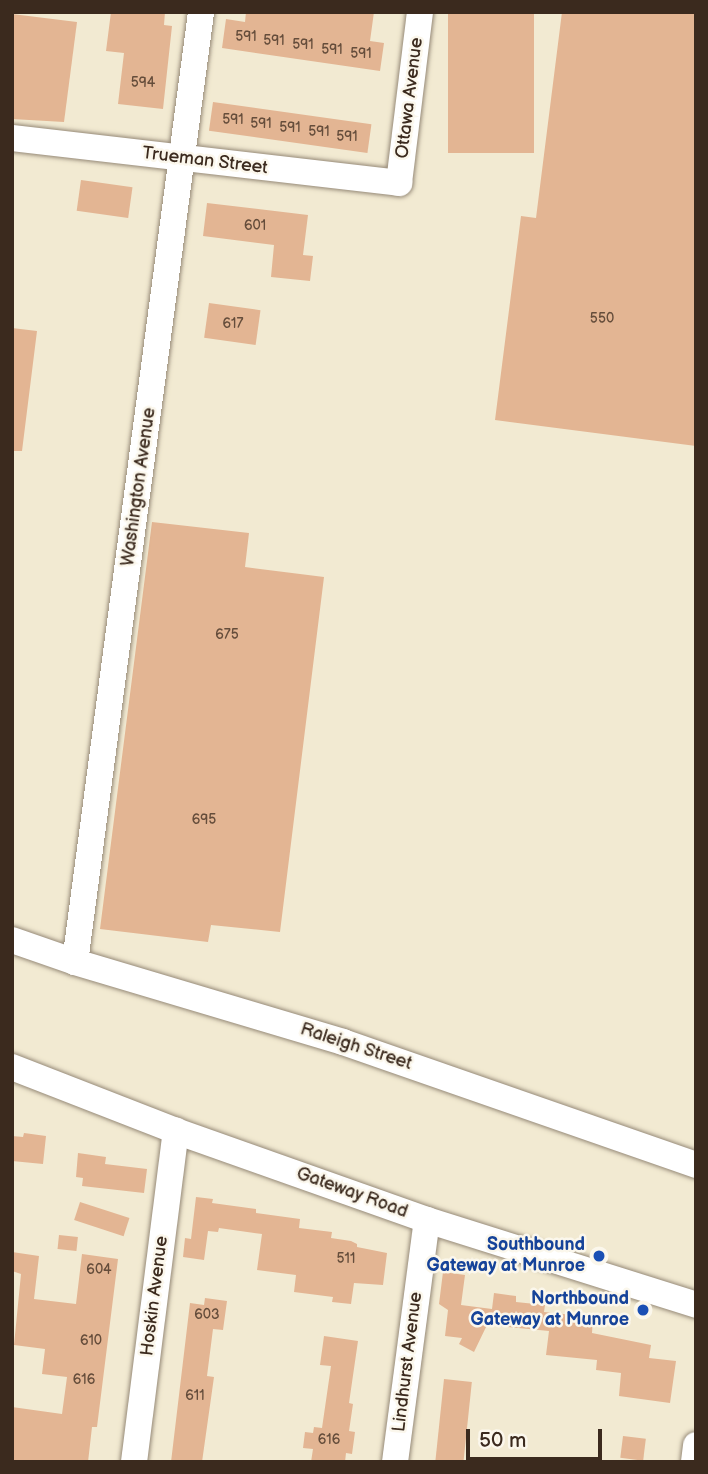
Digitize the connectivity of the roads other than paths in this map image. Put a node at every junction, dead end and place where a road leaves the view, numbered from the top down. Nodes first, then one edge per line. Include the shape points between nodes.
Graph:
1 (201, 12) edge
2 (421, 12) edge
3 (12, 138) edge
4 (183, 158) junction
5 (399, 183) joint
6 (12, 940) edge
7 (75, 962) junction
8 (12, 1068) edge
9 (176, 1131) junction
10 (696, 1165) edge
11 (426, 1220) junction
12 (696, 1305) edge
13 (696, 1445) edge
14 (134, 1462) edge
15 (395, 1462) edge
16 (694, 1462) edge

1 - 4 street, Washington Avenue
2 - 5 street, Ottawa Avenue
3 - 4 street, Trueman Street
4 - 5 street, Trueman Street
4 - 7 street, Washington Avenue
6 - 7 street, Raleigh Street
7 - 10 street, Raleigh Street via 343,1042
8 - 9 street, Gateway Road
9 - 11 street, Gateway Road
9 - 14 street, Hoskin Avenue
11 - 12 street, Gateway Road
11 - 15 street, Lindhurst Avenue
13 - 16 street

